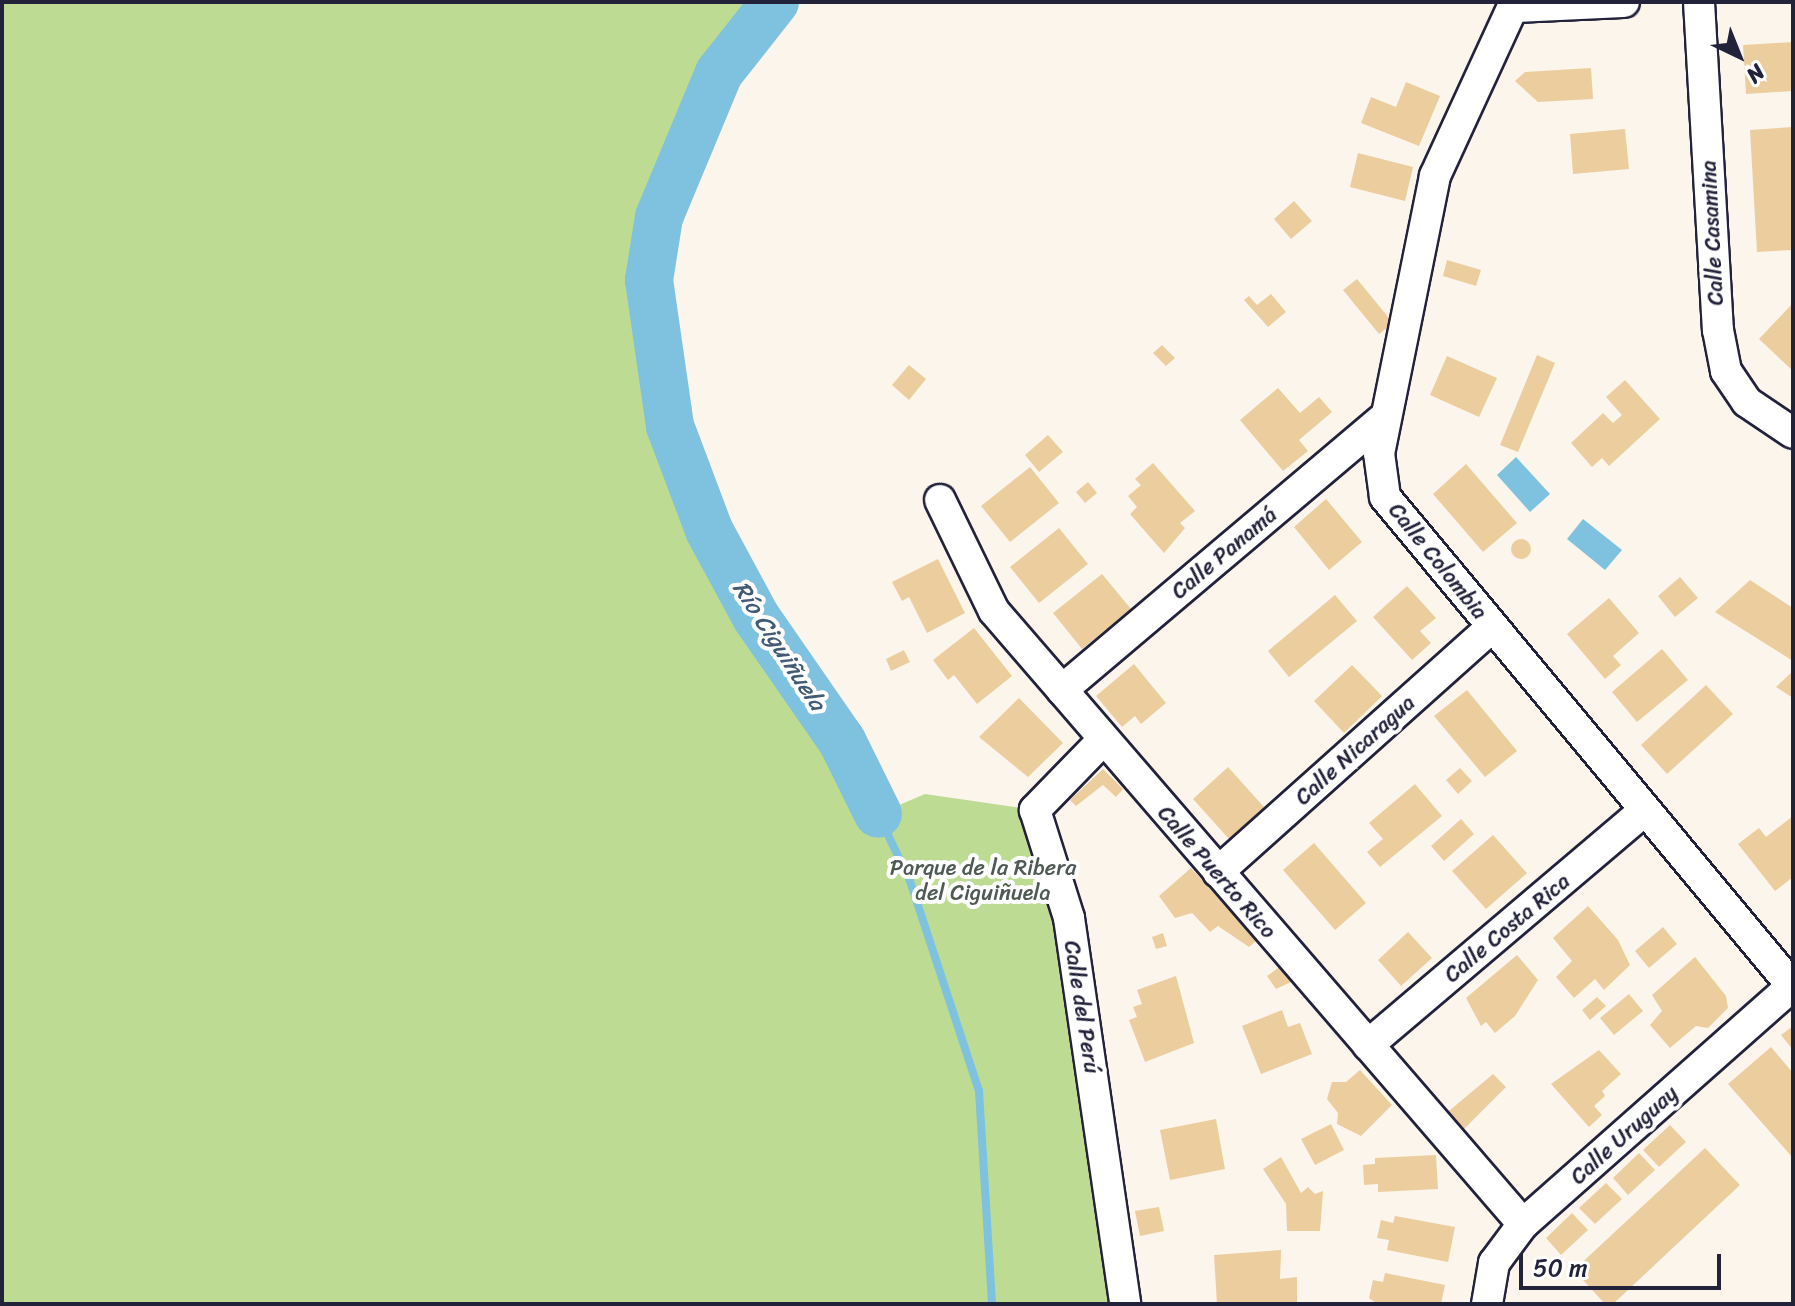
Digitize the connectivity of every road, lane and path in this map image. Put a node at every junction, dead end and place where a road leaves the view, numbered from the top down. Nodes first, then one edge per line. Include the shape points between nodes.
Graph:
1 (1624, 2) edge
2 (1699, 2) edge
3 (1515, 5) edge
4 (1386, 416) junction
5 (1792, 432) edge
6 (940, 500) dead end
7 (1492, 627) junction
8 (1062, 690) junction
9 (1103, 740) junction
10 (1645, 810) junction
11 (1218, 872) junction
12 (1793, 987) edge
13 (1368, 1045) junction
14 (1523, 1224) junction
15 (1125, 1304) edge
16 (1487, 1304) edge

1 - 3 street
2 - 5 street, Calle Casamina via 1723,358 1747,402
3 - 4 street, Calle Colombia via 1435,176
4 - 7 street, Calle Colombia via 1379,453 1385,497
4 - 8 street, Calle Panamá
6 - 8 street, Calle Puerto Rico via 987,599
7 - 10 street, Calle Colombia
7 - 11 street, Calle Nicaragua
8 - 9 street, Calle Puerto Rico
9 - 11 street, Calle Puerto Rico
9 - 15 street, Calle del Perú via 1035,810 1069,918
10 - 12 street, Calle Colombia
10 - 13 street, Calle Costa Rica
11 - 13 street, Calle Puerto Rico
12 - 14 street, Calle Uruguay
13 - 14 street, Calle Puerto Rico
14 - 16 street, Calle Uruguay via 1494,1263

